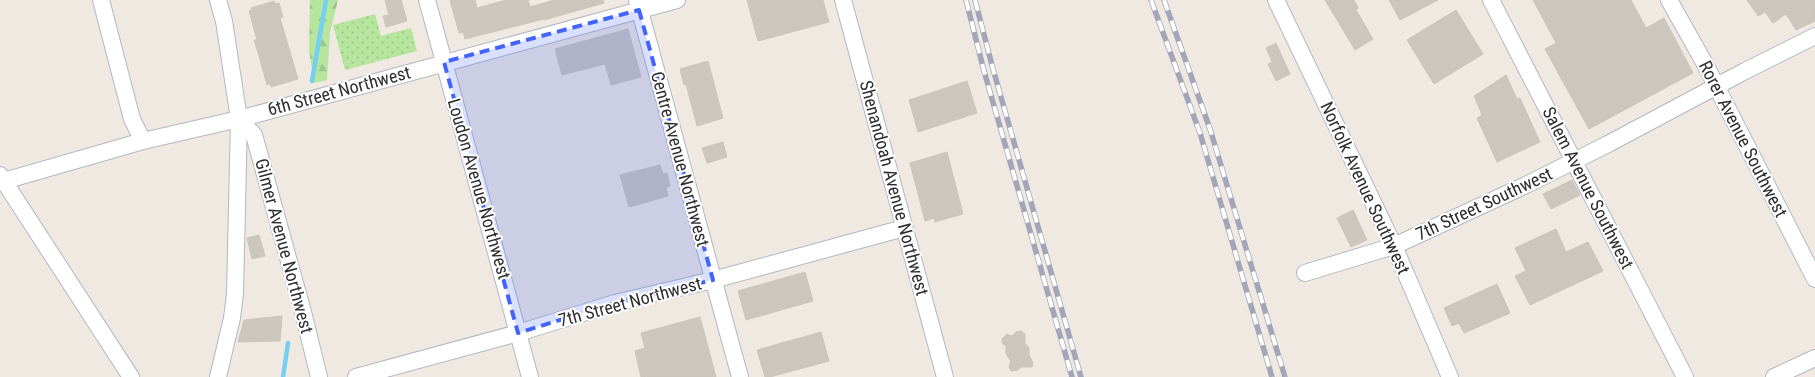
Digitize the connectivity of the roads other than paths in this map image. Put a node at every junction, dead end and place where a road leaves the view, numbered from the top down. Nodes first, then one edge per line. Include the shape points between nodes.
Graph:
1 (101, 0) edge
2 (218, 0) edge
3 (232, 0) edge
4 (427, 0) edge
5 (677, 0) edge
6 (843, 0) edge
7 (1276, 0) edge
8 (1490, 0) edge
9 (1669, 0) edge
10 (638, 5) edge
11 (224, 21) junction
12 (1815, 36) edge
13 (444, 62) junction
14 (1716, 86) junction
15 (239, 119) junction
16 (143, 140) junction
17 (1574, 160) junction
18 (1, 179) edge
19 (904, 228) junction
20 (1394, 246) junction
21 (1306, 273) dead end
22 (1815, 279) edge
23 (713, 280) junction
24 (518, 333) junction
25 (1815, 358) edge
26 (132, 377) edge
27 (218, 377) edge
28 (319, 377) edge
29 (356, 377) edge
30 (530, 377) edge
31 (740, 377) edge
32 (945, 377) edge
33 (1450, 377) edge
34 (1685, 377) edge
35 (1774, 377) edge

1 - 16 street via 132,119
2 - 11 street
3 - 11 street
4 - 13 street, Loudon Avenue Northwest
5 - 10 street, 6th Street Northwest
6 - 19 street, Shenandoah Avenue Northwest
7 - 20 street, Norfolk Avenue Southwest
8 - 17 street, Salem Avenue Southwest
9 - 14 street, Rorer Avenue Southwest
10 - 13 street, 6th Street Northwest
10 - 23 street, Centre Avenue Northwest
11 - 15 street
12 - 14 street, 7th Street Southwest
13 - 15 street, 6th Street Northwest
13 - 24 street, Loudon Avenue Northwest
14 - 17 street, 7th Street Southwest
14 - 22 street, Rorer Avenue Southwest
15 - 16 street, 6th Street Northwest
15 - 27 street via 235,294
15 - 28 street, Gilmer Avenue Northwest via 254,135
16 - 18 street, 6th Street Northwest
17 - 20 street, 7th Street Southwest
17 - 34 street, Salem Avenue Southwest
18 - 26 street
19 - 23 street, 7th Street Northwest
19 - 32 street, Shenandoah Avenue Northwest
20 - 21 street, 7th Street Southwest
20 - 33 street, Norfolk Avenue Southwest
23 - 24 street, 7th Street Northwest via 615,303
23 - 31 street, Centre Avenue Northwest
24 - 29 street, 7th Street Northwest
24 - 30 street, Loudon Avenue Northwest
25 - 35 street

